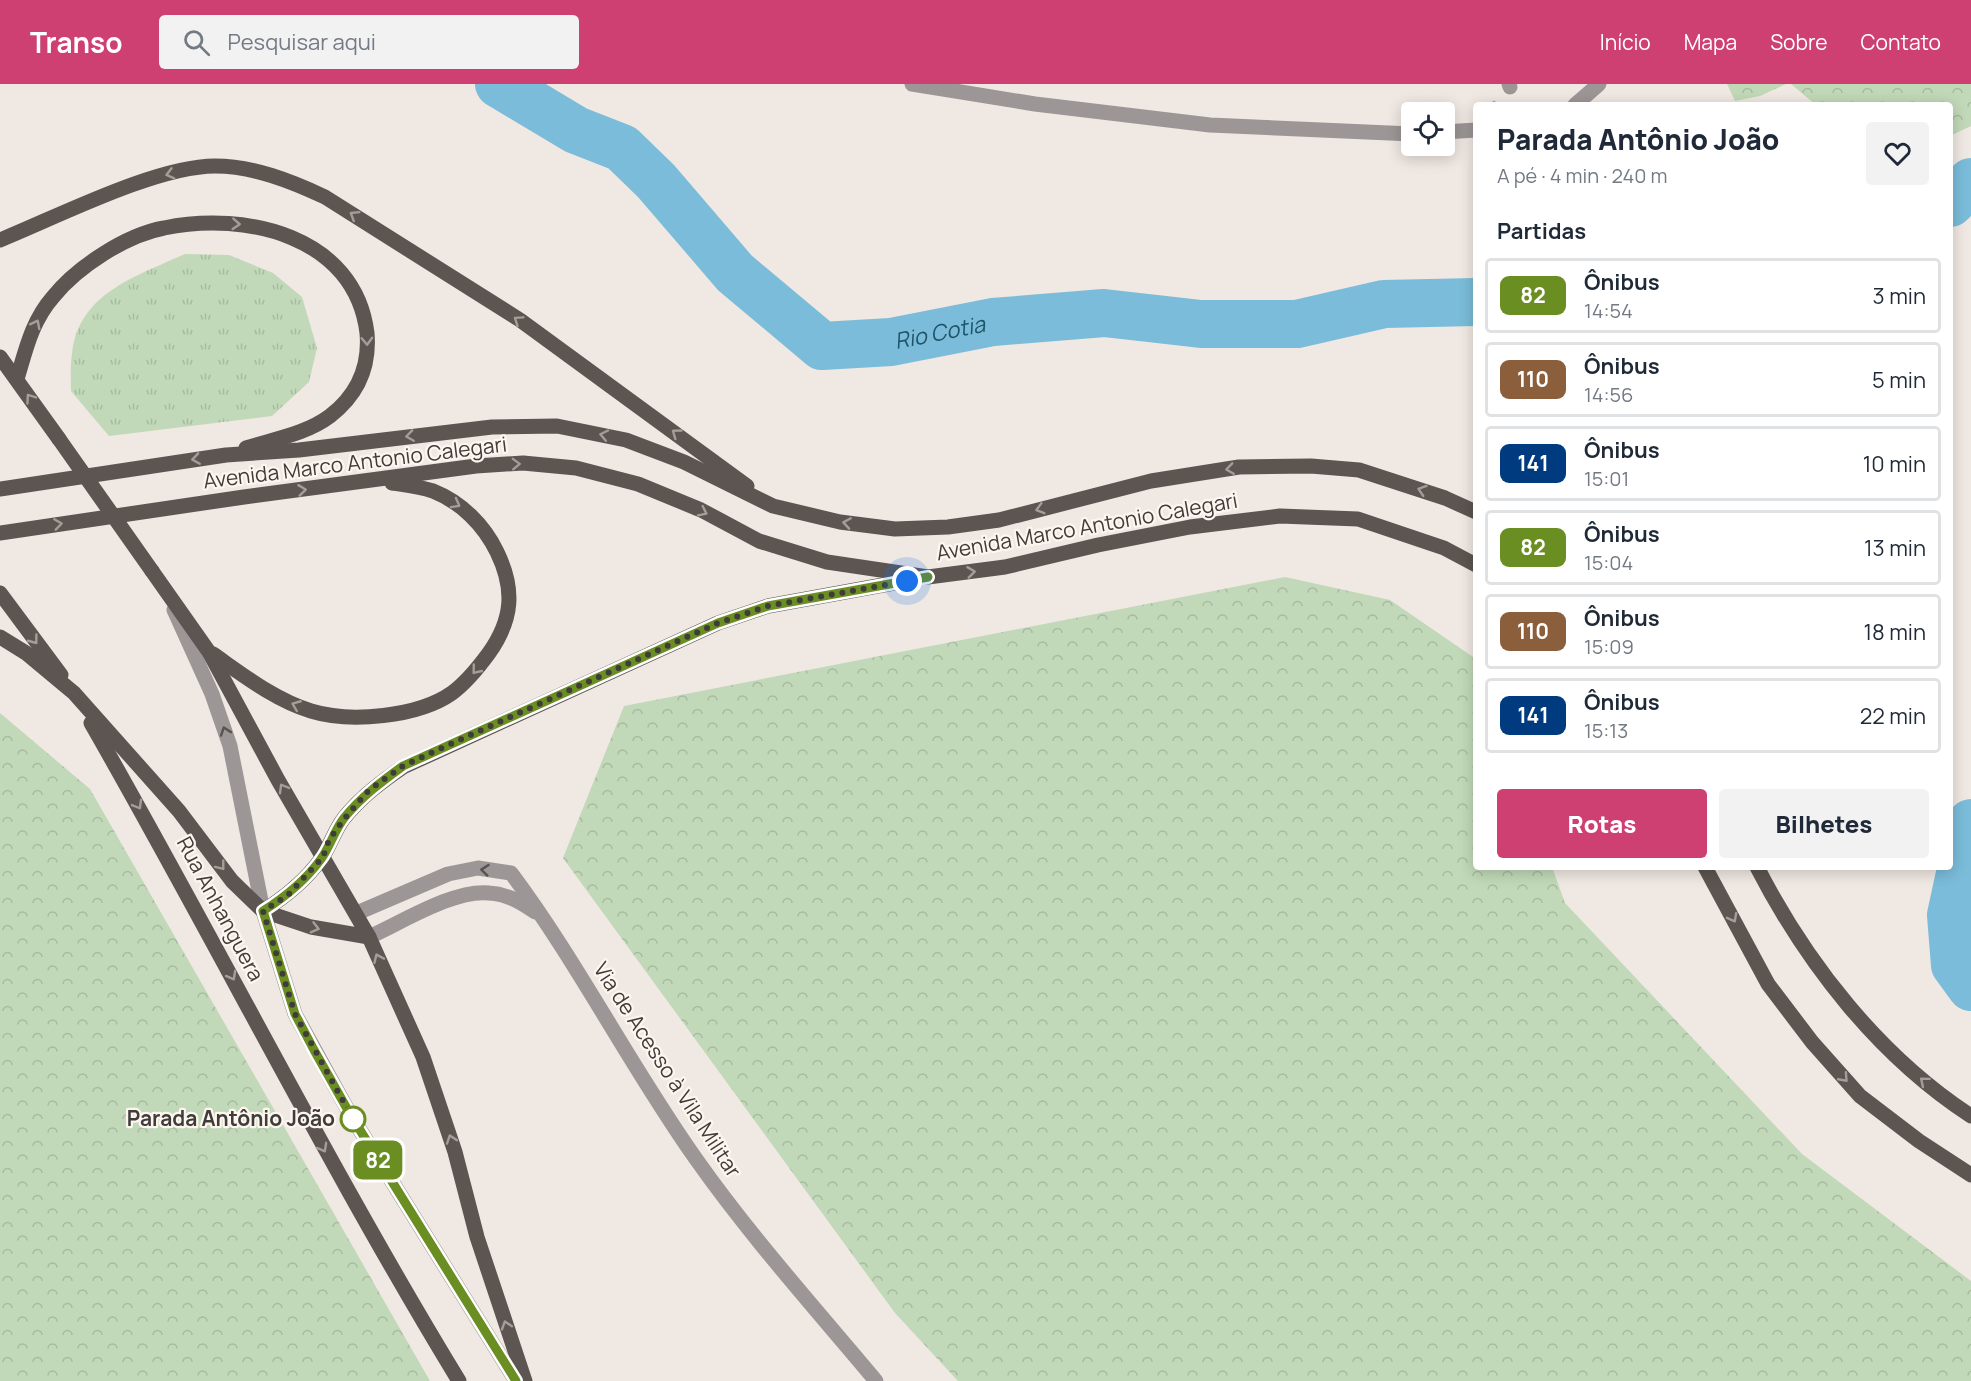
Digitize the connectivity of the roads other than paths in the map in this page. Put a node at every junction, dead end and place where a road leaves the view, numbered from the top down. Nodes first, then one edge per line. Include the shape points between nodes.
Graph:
1 (914, 84) edge
2 (1599, 84) edge
3 (1578, 102) edge
4 (1473, 130) edge
5 (1455, 131) edge
6 (1401, 134) edge
7 (0, 240) edge
8 (0, 357) edge
9 (17, 379) junction
10 (226, 455) junction
11 (381, 480) junction
12 (0, 489) edge
13 (773, 506) junction
14 (1473, 511) edge
15 (0, 533) edge
16 (1473, 563) edge
17 (928, 577) junction
18 (165, 589) junction
19 (0, 592) edge
20 (1, 639) edge
21 (209, 652) junction
22 (74, 693) junction
23 (323, 857) junction
24 (1707, 870) edge
25 (1759, 870) edge
26 (263, 911) junction
27 (357, 914) junction
28 (543, 916) junction
29 (369, 937) junction
30 (1971, 1116) edge
31 (1971, 1175) edge
32 (459, 1381) edge
33 (516, 1381) edge
34 (525, 1381) edge
35 (876, 1381) edge

1 - 6 street via 1035,104 1210,125
2 - 3 street
4 - 5 street
13 -> 7 main road via 520,320 325,197 290,181 215,166 172,172
8 - 9 main road
9 -> 10 main road via 36,321 53,296 76,273 115,247 162,228 216,223 259,225 326,257 351,284 364,312 368,346 363,377 352,396 329,417 300,432
18 -> 9 main road, bridge
10 -> 12 main road, Avenida Marco Antonio Calegari
13 -> 10 main road, Avenida Marco Antonio Calegari via 684,462 626,440 557,426 492,427
15 -> 11 main road, Avenida Marco Antonio Calegari
11 -> 17 main road, Avenida Marco Antonio Calegari via 523,463 576,468 638,484 759,541 827,562
11 -> 21 main road via 432,491 465,509 490,537 508,574 509,610 500,638 472,676 450,694 416,709 372,717 338,716 311,711 283,699
14 -> 13 main road, Avenida Marco Antonio Calegari via 1359,470 1311,466 1239,467 1151,481 999,520 948,527 895,529 840,522
17 -> 16 main road, Avenida Marco Antonio Calegari via 1005,567 1190,527 1280,516 1358,519 1444,548
17 - 23 main road via 768,606 718,623 433,752 403,766 369,790 329,840
18 - 21 main road
26 -> 18 street via 230,746 212,694
19 -> 22 main road, Rua Anhanguera
20 - 22 main road via 26,653
23 -> 21 main road
22 -> 26 main road via 179,811 232,881
22 -> 32 main road, Rua Anhanguera via 156,835 301,1108
23 - 26 main road via 288,895
23 - 27 main road
24 -> 31 main road via 1768,984 1812,1042 1860,1096
30 -> 25 main road via 1886,1049 1825,975
26 -> 29 main road via 311,927
26 - 33 street via 295,1014 314,1050
28 -> 27 street, Via de Acesso à Vila Militar via 511,873 478,868 448,874
27 - 29 main road
28 - 29 street, Via de Acesso à Vila Militar via 516,899 488,892 457,897
28 - 35 street, Via de Acesso à Vila Militar via 696,1159
34 -> 29 main road via 423,1057

